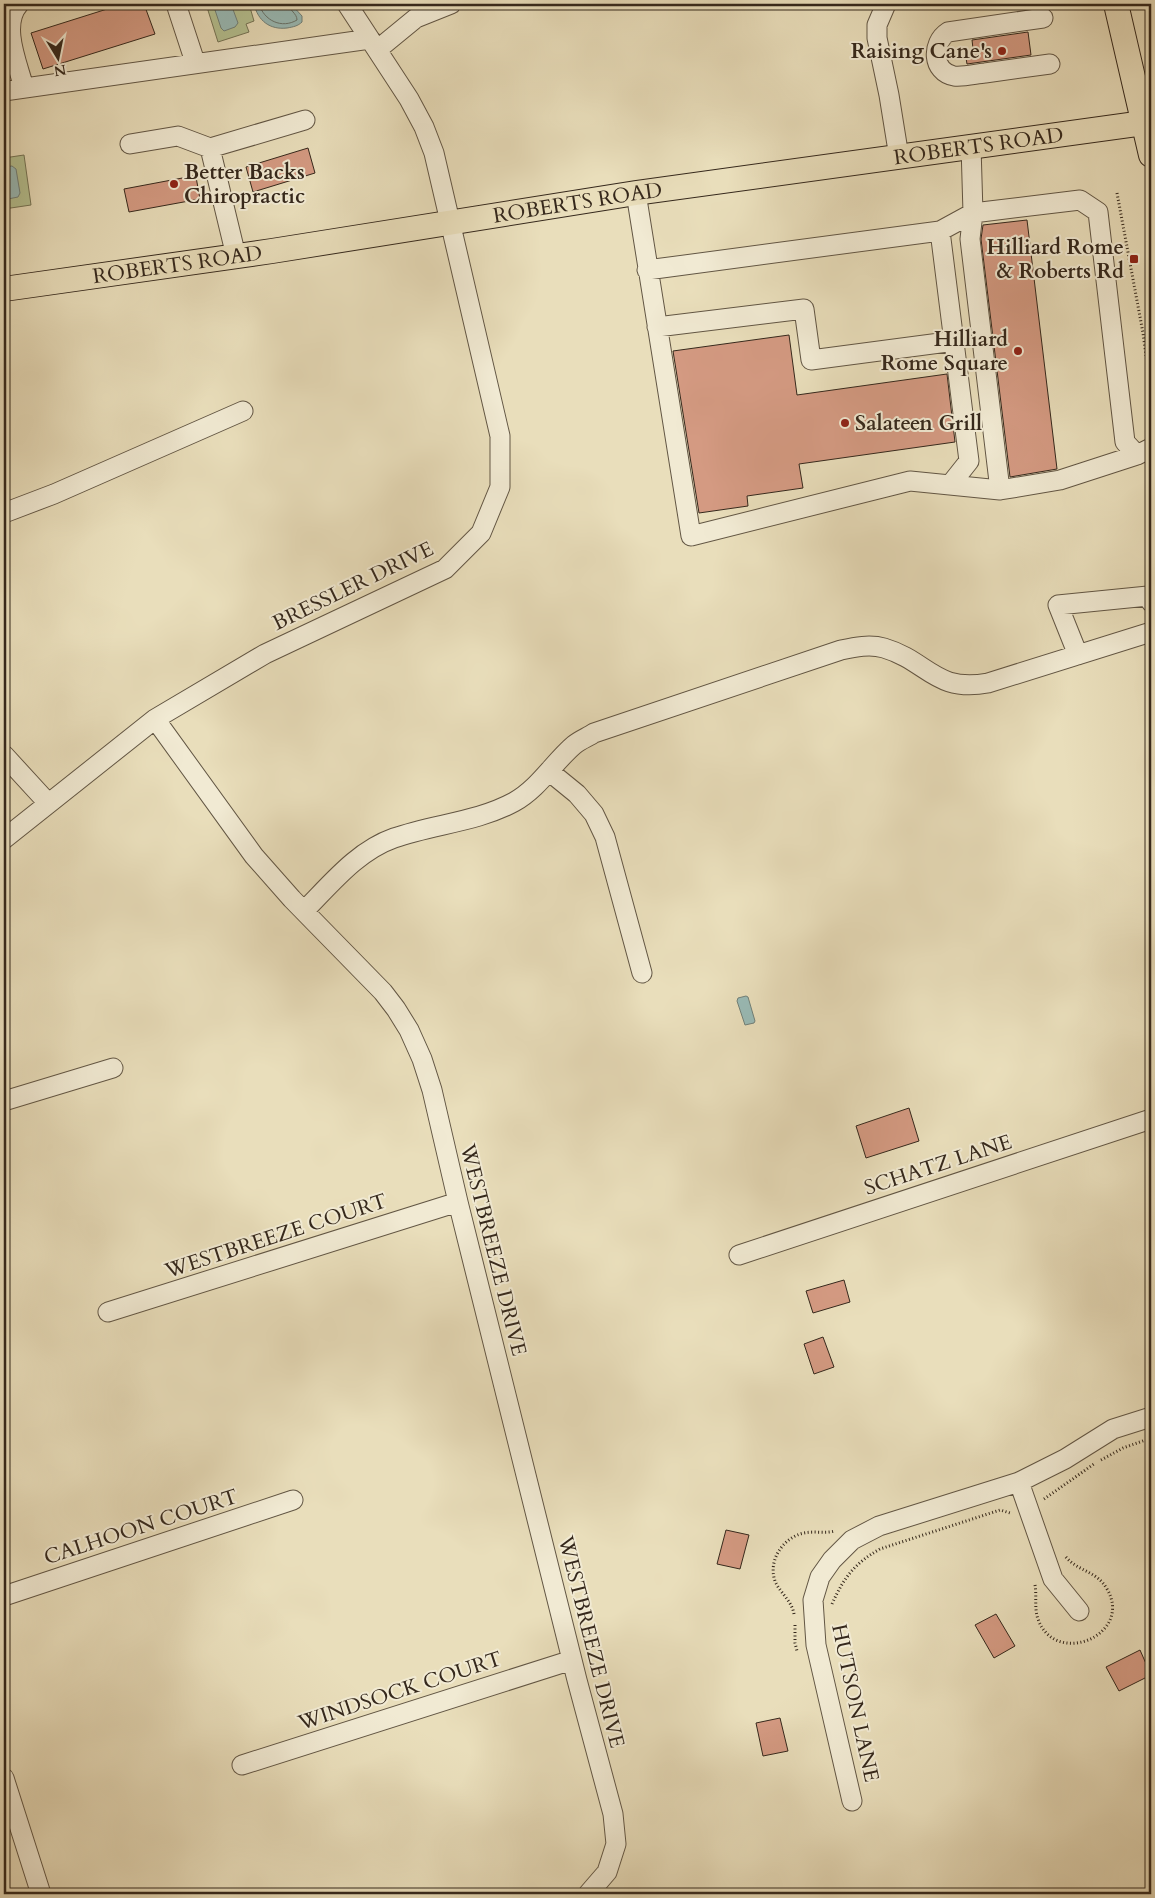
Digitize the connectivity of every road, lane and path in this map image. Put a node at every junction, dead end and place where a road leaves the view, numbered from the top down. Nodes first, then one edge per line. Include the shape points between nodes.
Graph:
1 (19, 4) edge
2 (176, 4) edge
3 (347, 4) edge
4 (451, 4) edge
5 (886, 4) edge
6 (1116, 4) edge
7 (413, 11) edge
8 (1043, 18) dead end
9 (374, 44) junction
10 (195, 62) junction
11 (1050, 64) dead end
12 (24, 88) junction
13 (4, 91) edge
14 (305, 120) dead end
15 (1148, 122) edge
16 (130, 144) dead end
17 (971, 146) junction
18 (210, 148) junction
19 (1151, 155) edge
20 (899, 157) junction
21 (636, 193) junction
22 (1117, 193) dead end
23 (973, 212) junction
24 (450, 223) junction
25 (940, 231) junction
26 (236, 256) junction
27 (647, 270) junction
28 (4, 289) edge
29 (656, 327) junction
30 (955, 341) junction
31 (1151, 392) edge
32 (243, 411) dead end
33 (1144, 451) edge
34 (950, 485) junction
35 (1000, 490) junction
36 (4, 513) edge
37 (1151, 602) edge
38 (1151, 632) edge
39 (1078, 655) junction
40 (155, 719) junction
41 (4, 755) edge
42 (550, 772) junction
43 (48, 803) junction
44 (4, 838) edge
45 (304, 911) junction
46 (642, 973) dead end
47 (113, 1068) dead end
48 (4, 1101) edge
49 (1151, 1119) edge
50 (458, 1202) junction
51 (739, 1255) dead end
52 (108, 1312) dead end
53 (1151, 1417) edge
54 (1151, 1438) edge
55 (1019, 1482) junction
56 (293, 1500) dead end
57 (1047, 1506) dead end
58 (1013, 1519) dead end
59 (837, 1531) dead end
60 (1062, 1551) dead end
61 (1033, 1579) dead end
62 (4, 1596) edge
63 (832, 1605) dead end
64 (1079, 1611) dead end
65 (797, 1652) dead end
66 (572, 1660) junction
67 (242, 1765) dead end
68 (4, 1778) edge
69 (852, 1801) dead end
70 (41, 1894) edge
71 (588, 1894) edge

1 - 12 street via 10,18 10,34
2 - 10 street
3 - 9 street, BRESSLER DRIVE
4 - 7 street
5 - 20 street via 876,24 877,38
6 - 15 main road
7 - 9 street
8 - 11 street via 948,32 939,39 936,56 945,72 961,76
9 - 10 street
9 - 24 street, BRESSLER DRIVE via 424,127 434,153
10 - 12 street
12 - 13 street
14 - 18 street
15 - 17 main road, ROBERTS ROAD
15 - 19 main road
16 - 18 street via 178,136
17 - 20 main road, ROBERTS ROAD
17 - 23 street
18 - 26 street
20 - 21 main road, ROBERTS ROAD
21 - 24 main road, ROBERTS ROAD
21 - 27 street
22 - 31 path
23 - 25 street
23 - 33 street via 1080,200 1098,212 1125,442
23 - 35 street via 970,239
24 - 26 main road, ROBERTS ROAD
24 - 40 street, BRESSLER DRIVE via 500,436 500,487 481,533 445,569 264,654
25 - 27 street
25 - 30 street
26 - 28 main road, ROBERTS ROAD
27 - 29 street
29 - 30 street via 804,309 811,360
29 - 34 street via 691,536 910,480
30 - 34 street via 968,461
32 - 36 street
33 - 35 street via 1060,480
34 - 35 street
37 - 39 street via 1148,596 1058,605
38 - 39 street
39 - 42 street via 971,686 952,684 935,677 922,666 883,648 862,646 841,650 594,733 575,744
40 - 43 street, BRESSLER DRIVE
40 - 45 street, WESTBREEZE DRIVE via 254,856
41 - 43 street
42 - 45 street via 533,789 494,811 394,838 370,849
42 - 46 street via 577,794 594,814 605,837
43 - 44 street, BRESSLER DRIVE
45 - 50 street, WESTBREEZE DRIVE via 382,992 409,1030 432,1090
47 - 48 street
49 - 51 street, SCHATZ LANE
50 - 52 street, WESTBREEZE COURT
50 - 66 street, WESTBREEZE DRIVE
53 - 55 street, HUTSON LANE via 1112,1429 1065,1459
54 - 57 path via 1098,1461 1044,1498
55 - 64 street via 1053,1579
55 - 69 street, HUTSON LANE via 879,1526 852,1540 820,1578 813,1600 816,1645
56 - 62 street, CALHOON COURT
58 - 63 path via 1009,1512 1000,1510 880,1549 852,1570 840,1585
59 - 65 path via 800,1534 780,1548 774,1562 775,1582 790,1601 794,1612
60 - 61 path via 1074,1566 1098,1577 1107,1589 1112,1602 1112,1616 1106,1627 1084,1643 1057,1641 1047,1634 1038,1620
66 - 67 street, WINDSOCK COURT
66 - 71 street, WESTBREEZE DRIVE via 614,1814 616,1844 606,1872
68 - 70 street

